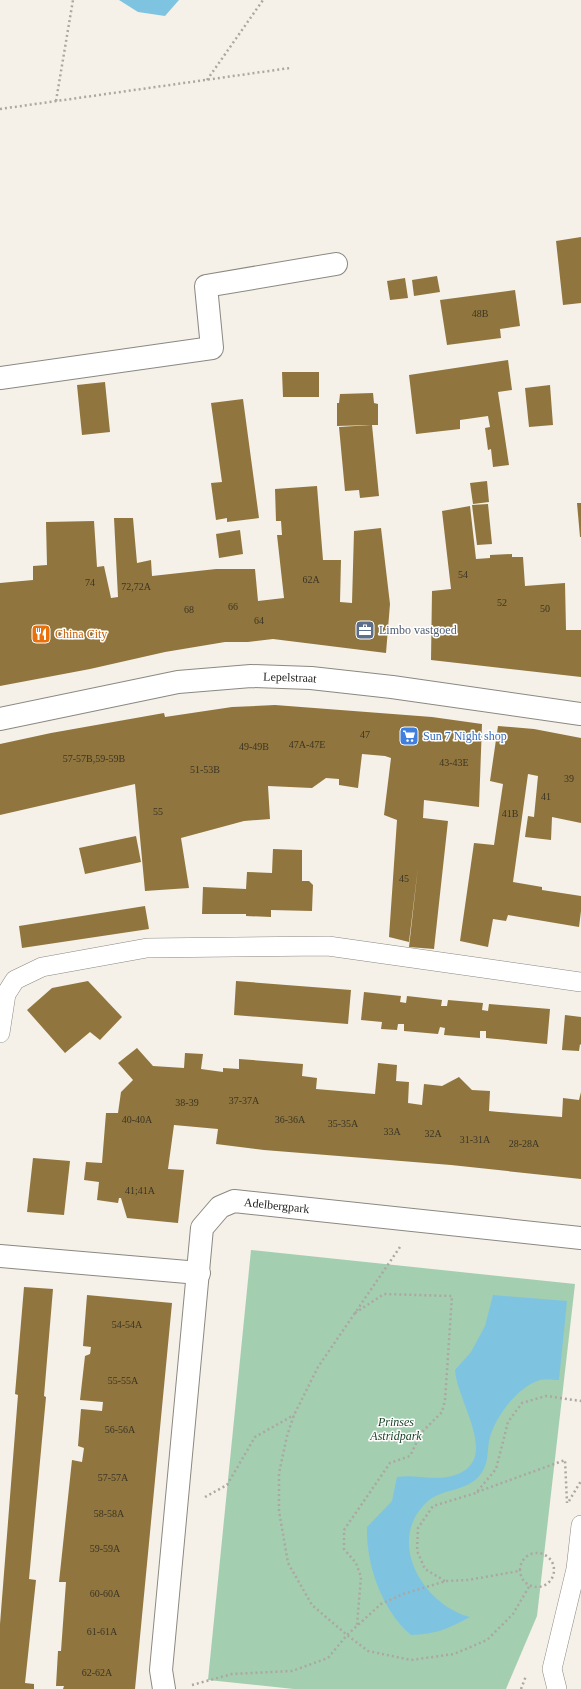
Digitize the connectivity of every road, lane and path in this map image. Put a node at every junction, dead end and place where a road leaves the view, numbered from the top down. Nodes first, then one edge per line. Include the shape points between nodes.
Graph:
1 (72, 0) edge
2 (263, 0) edge
3 (290, 68) dead end
4 (207, 80) junction
5 (56, 101) junction
6 (0, 109) edge
7 (336, 264) dead end
8 (0, 378) edge
9 (581, 714) edge
10 (0, 719) edge
11 (581, 982) edge
12 (0, 1033) edge
13 (418, 1221) junction
14 (581, 1238) edge
15 (0, 1256) edge
16 (199, 1273) junction
17 (353, 1314) junction
18 (581, 1401) edge
19 (294, 1415) junction
20 (476, 1493) junction
21 (567, 1504) dead end
22 (176, 1513) junction
23 (581, 1525) edge
24 (519, 1571) junction
25 (446, 1581) junction
26 (530, 1585) junction
27 (574, 1606) edge
28 (357, 1625) junction
29 (347, 1635) junction
30 (190, 1685) dead end
31 (164, 1689) edge
32 (557, 1689) edge

1 - 5 path
2 - 4 path
3 - 4 path
4 - 5 path
5 - 6 path
7 - 8 street via 206,286 212,348
9 - 10 street, Lepelstraat via 392,687 312,678 251,676 178,682
11 - 12 lane via 328,946 146,948 42,967 15,980 6,994
13 - 14 street, Adelbergpark
13 - 16 street, Adelbergpark via 234,1200 220,1207 202,1228
13 - 17 path
15 - 16 street
16 - 22 street
17 - 19 path via 318,1367
17 - 28 path via 384,1294 452,1296 442,1412 421,1433 410,1456 390,1463 344,1530 344,1549 356,1563 361,1577
18 - 20 path via 546,1396 522,1402 508,1422 496,1470
19 - 22 path via 255,1437 227,1485
19 - 29 path via 279,1473 279,1511 288,1563 312,1605
20 - 21 path via 565,1460
20 - 25 path via 433,1506 418,1528 417,1551 425,1569
22 - 31 street via 161,1670
23 - 27 lane
24 - 25 path
24 - 26 path via 525,1584
24 - 26 path via 524,1558 537,1552 550,1557 556,1570 551,1583 538,1588
25 - 28 path via 403,1594 381,1604
26 - 29 path via 513,1614 487,1640 454,1654 411,1660 368,1651
27 - 32 lane via 552,1669
28 - 29 path
29 - 30 path via 328,1658 292,1671 232,1674

